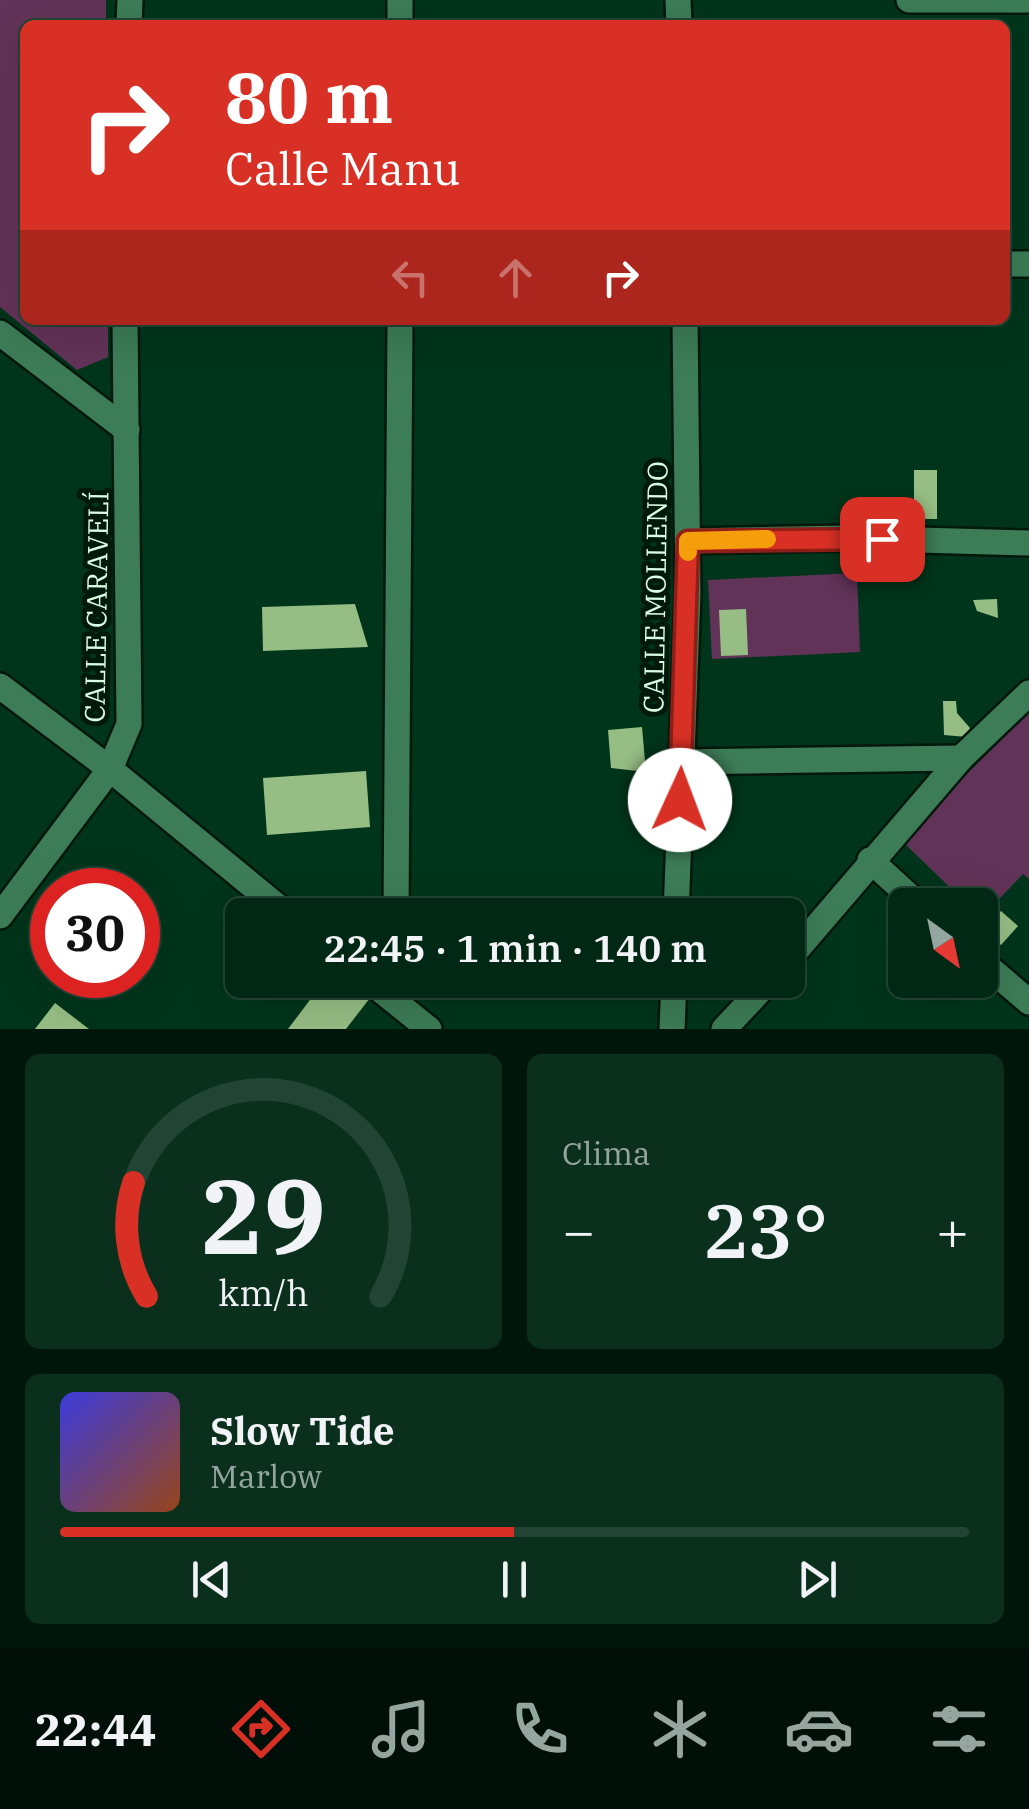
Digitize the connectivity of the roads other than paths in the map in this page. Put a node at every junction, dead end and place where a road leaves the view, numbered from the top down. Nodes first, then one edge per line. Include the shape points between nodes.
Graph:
1 (909, 0) edge
2 (1029, 0) edge
3 (125, 325) edge
4 (400, 325) edge
5 (685, 325) edge
6 (0, 334) edge
7 (127, 430) junction
8 (688, 541) junction
9 (1029, 543) edge
10 (0, 686) edge
11 (1029, 693) edge
12 (961, 758) junction
13 (682, 762) junction
14 (110, 769) junction
15 (870, 860) junction
16 (900, 888) edge
17 (267, 898) edge
18 (396, 898) edge
19 (677, 898) edge
20 (0, 916) edge
21 (805, 940) edge
22 (998, 975) edge
23 (401, 998) edge
24 (673, 998) edge
25 (758, 998) edge
26 (1029, 1002) edge
27 (742, 1023) edge
28 (429, 1029) edge
29 (672, 1029) edge

1 - 2 street
3 - 7 street, CALLE CARAVELÍ
4 - 18 street
5 - 8 street, CALLE MOLLENDO
6 - 7 street
7 - 14 street, CALLE CARAVELÍ via 129,724
8 - 9 street
8 - 13 street, CALLE MOLLENDO
10 - 14 street
11 - 12 street
12 - 13 street
12 - 15 street
13 - 19 street, CALLE MOLLENDO
14 - 17 street
14 - 20 street, CALLE CARAVELÍ
15 - 16 street
15 - 21 street
22 - 26 street
23 - 28 street
24 - 29 street
25 - 27 street

